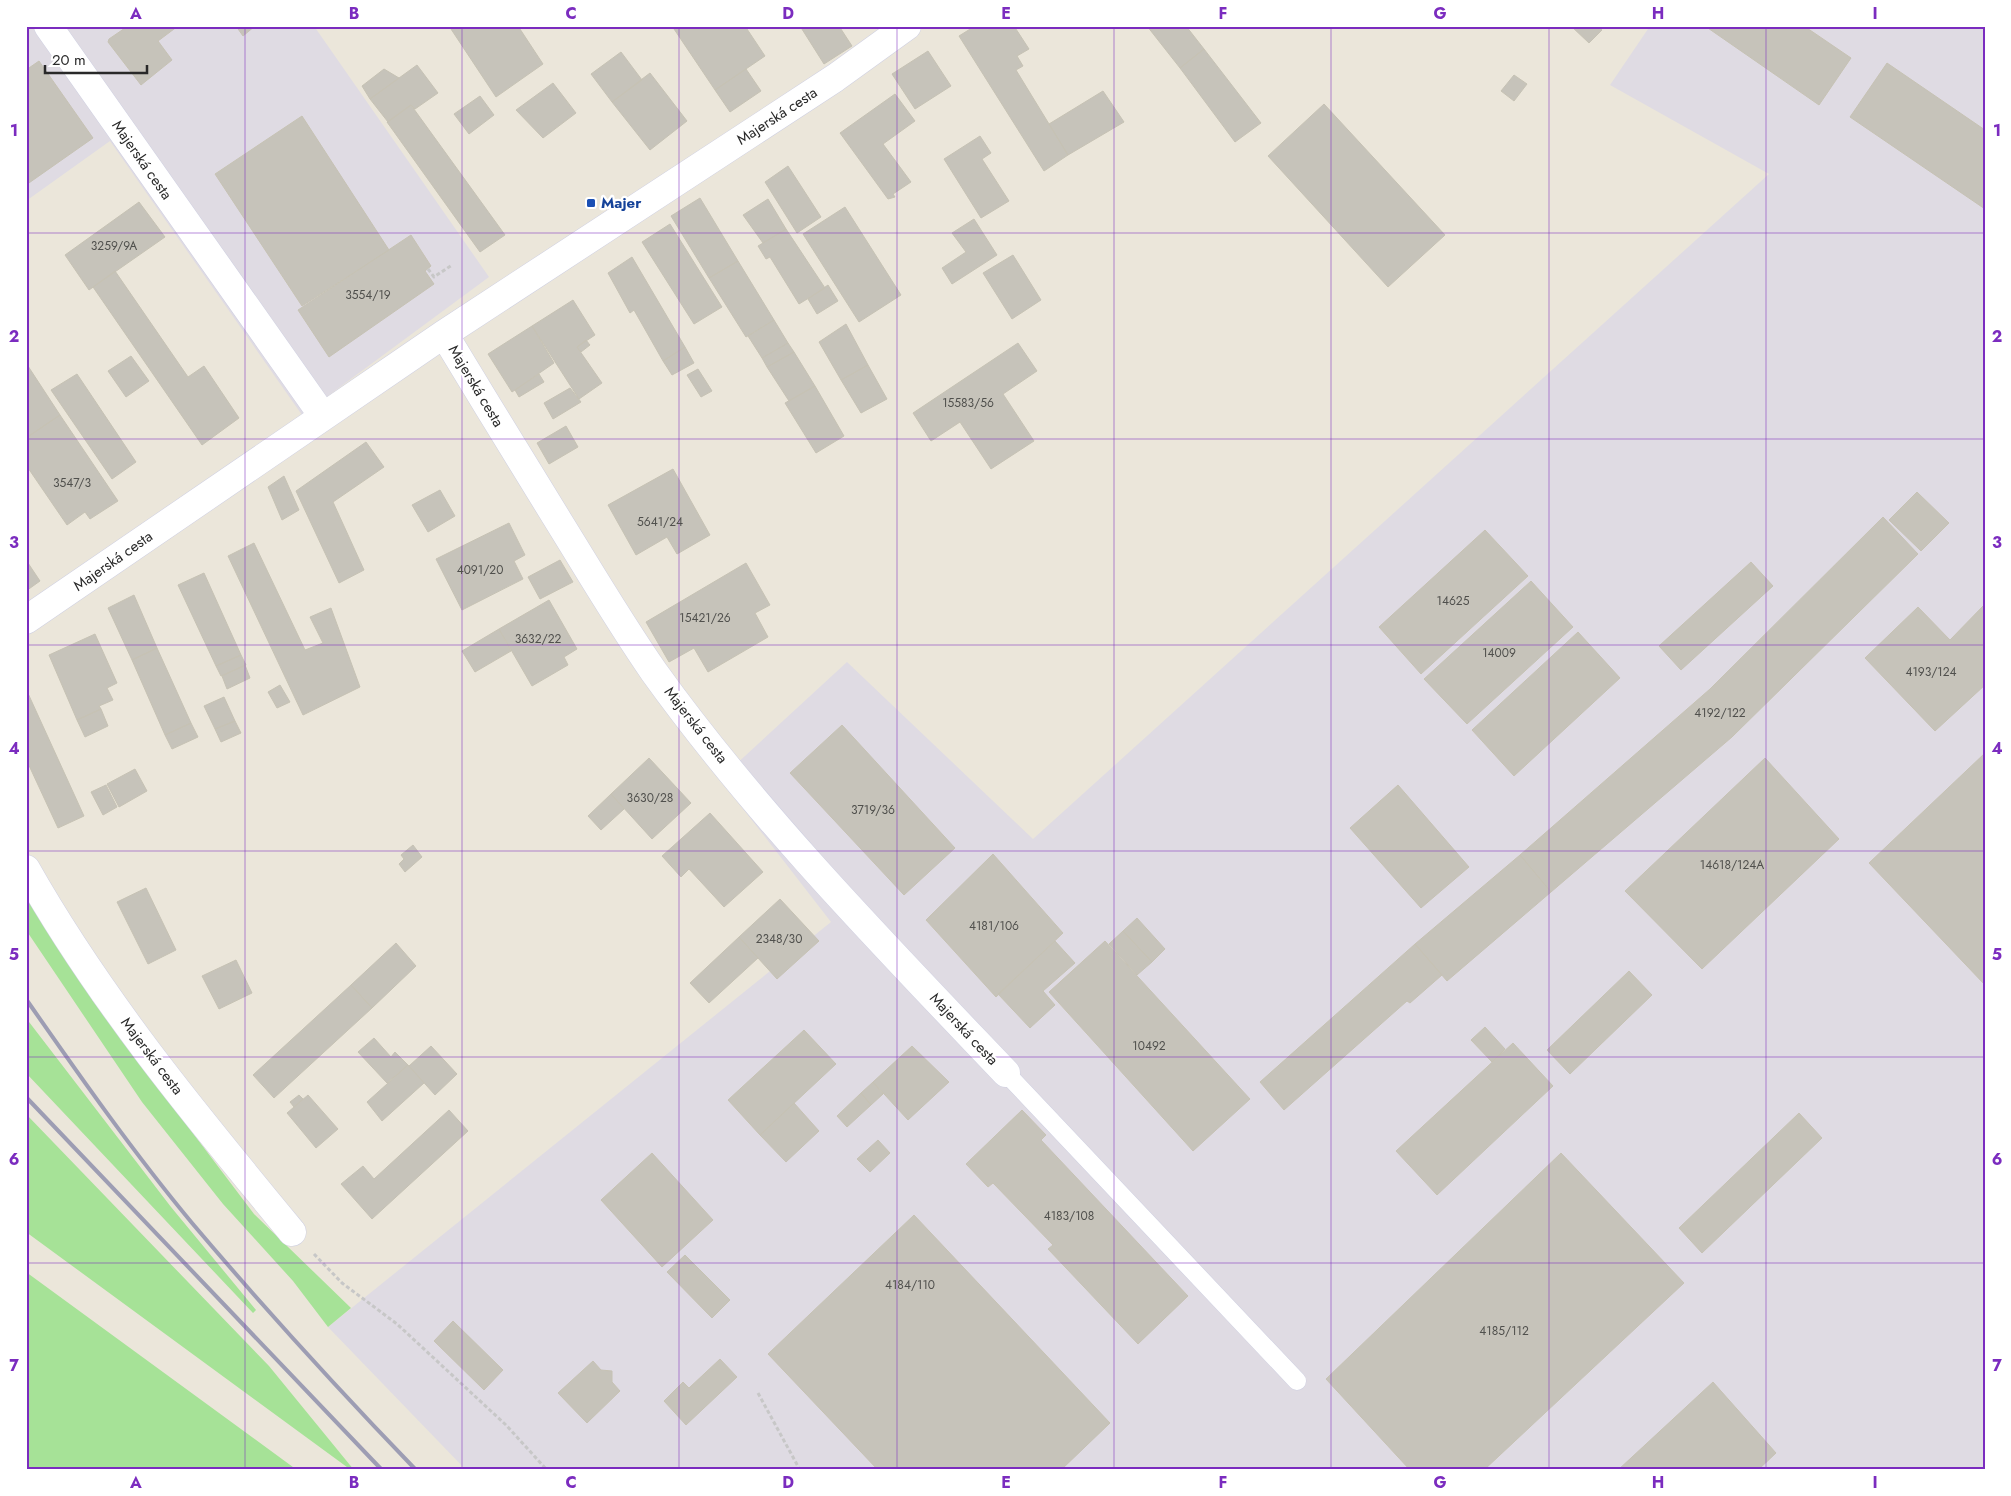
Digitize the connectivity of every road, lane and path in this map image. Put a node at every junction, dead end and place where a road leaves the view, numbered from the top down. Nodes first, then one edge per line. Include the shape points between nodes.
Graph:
1 (48, 26) edge
2 (907, 26) edge
3 (452, 265) dead end
4 (428, 269) dead end
5 (444, 334) junction
6 (322, 416) junction
7 (26, 620) edge
8 (26, 869) edge
9 (1006, 1073) joint
10 (292, 1232) joint
11 (1297, 1380) dead end
12 (758, 1393) dead end
13 (547, 1470) edge
14 (800, 1470) edge

1 - 6 street, Majerská cesta
2 - 5 street, Majerská cesta via 835,78
3 - 4 path via 434,277
5 - 6 street, Majerská cesta
5 - 9 street, Majerská cesta via 600,588 654,671 714,750 881,942
6 - 7 street, Majerská cesta
8 - 10 street, Majerská cesta via 133,1032
9 - 11 lane
10 - 13 path via 342,1283 398,1324 506,1425
12 - 14 path

